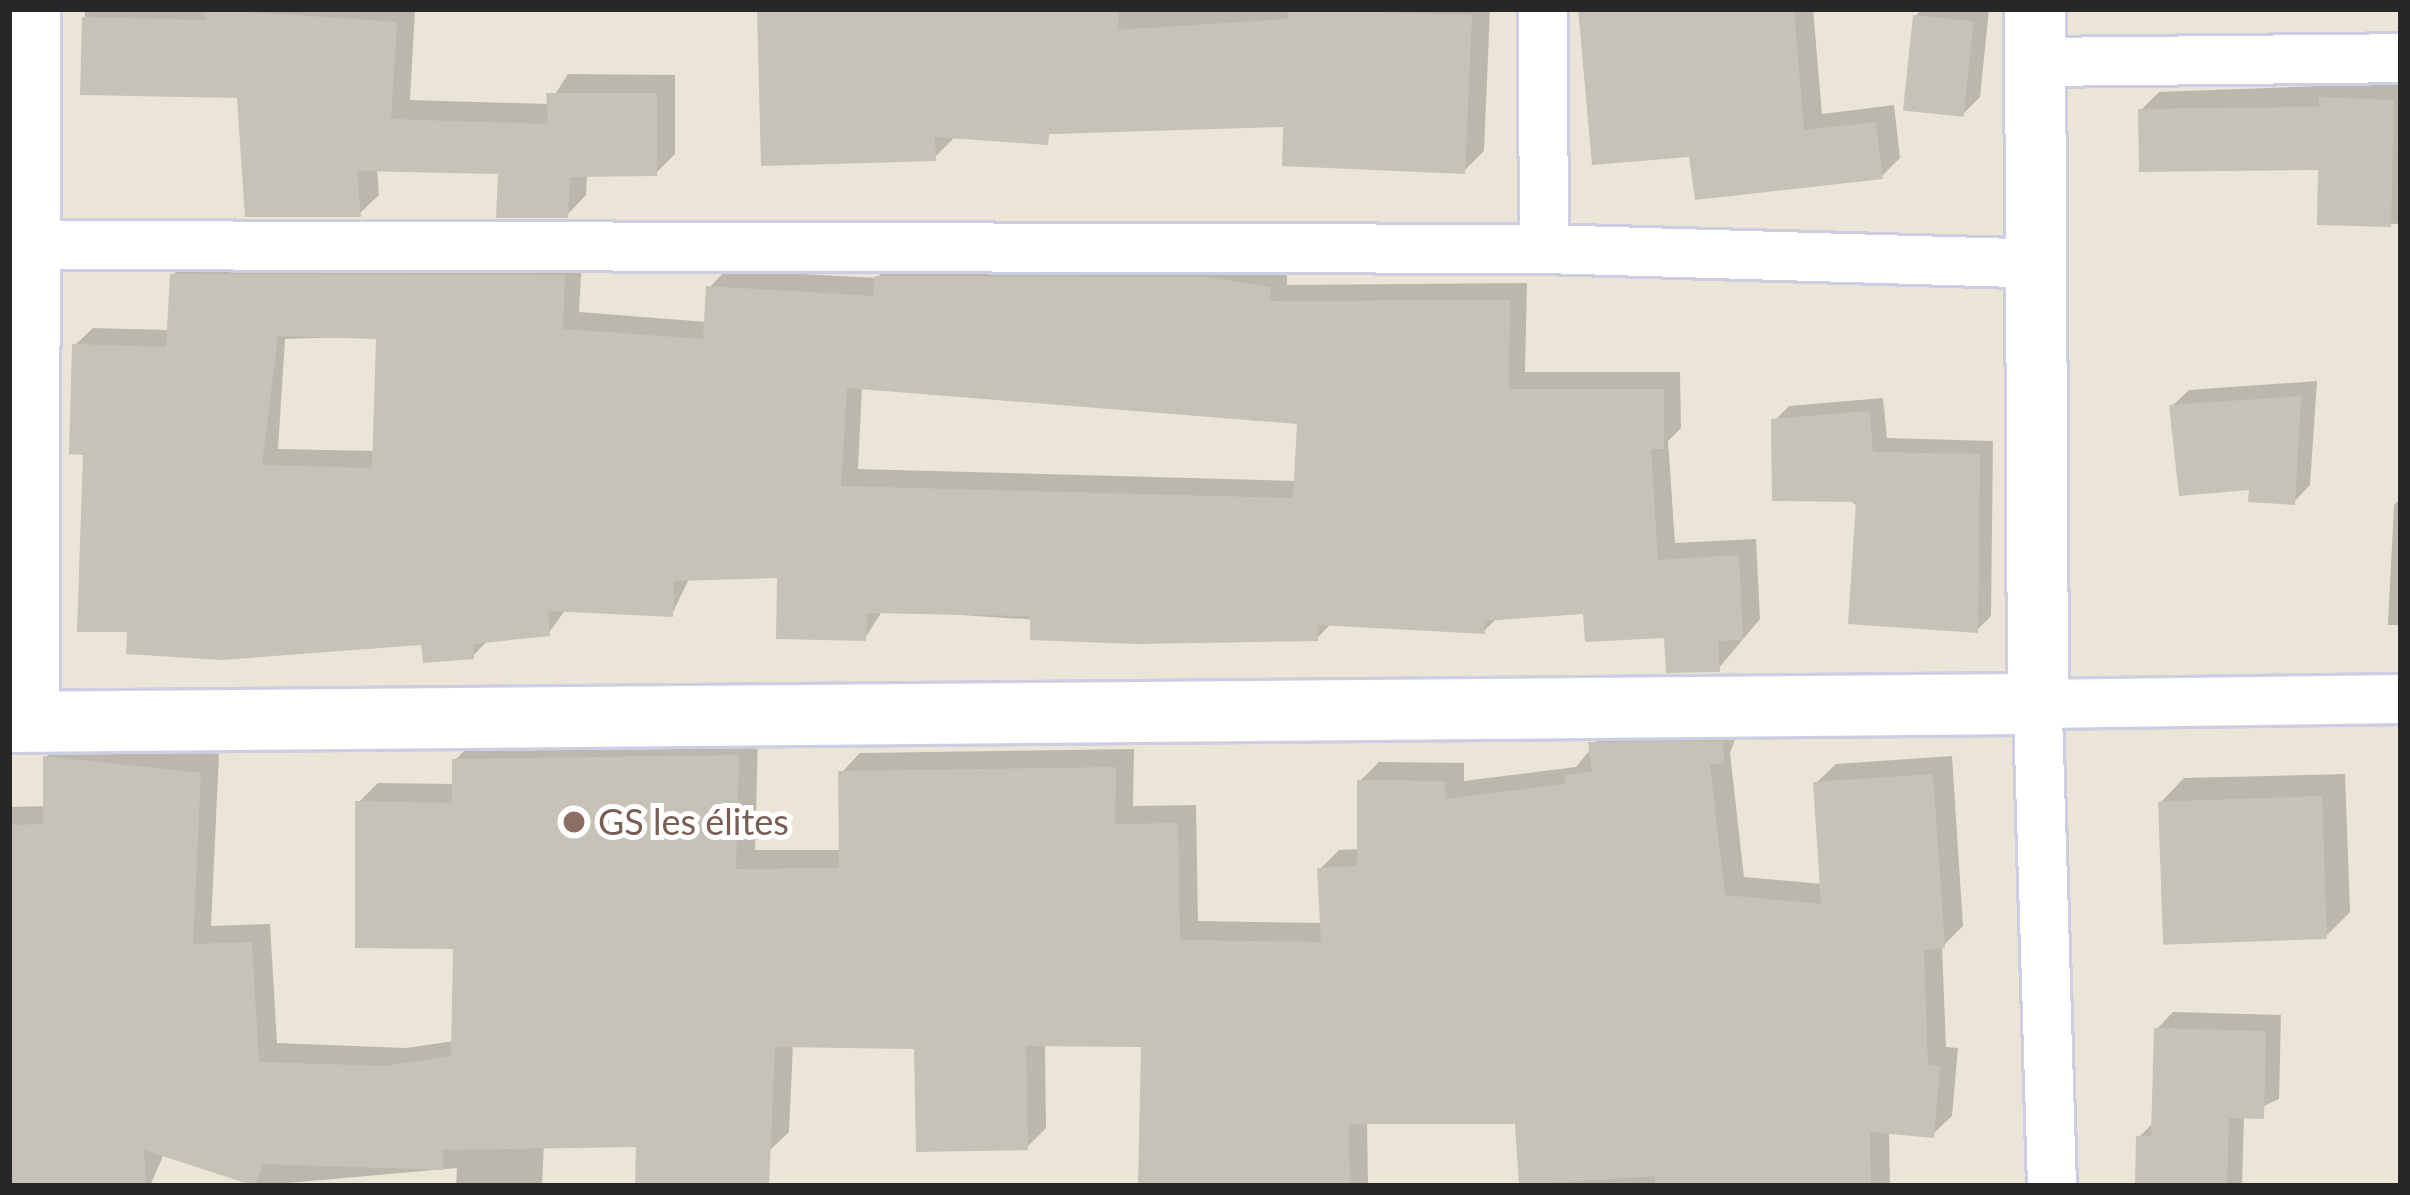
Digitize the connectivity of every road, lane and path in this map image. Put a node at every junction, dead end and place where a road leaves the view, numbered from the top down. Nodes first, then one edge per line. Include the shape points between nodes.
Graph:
1 (36, 9) edge
2 (1543, 9) edge
3 (2035, 35) edge
4 (2401, 58) edge
5 (37, 245) junction
6 (1544, 249) junction
7 (2036, 264) junction
8 (2401, 699) edge
9 (2038, 704) junction
10 (22, 722) edge
11 (2052, 1186) edge

1 - 5 street
2 - 6 street
3 - 4 street
3 - 7 street
5 - 6 street
5 - 10 street
6 - 7 street
7 - 9 street
8 - 9 street
9 - 10 street
9 - 11 street

